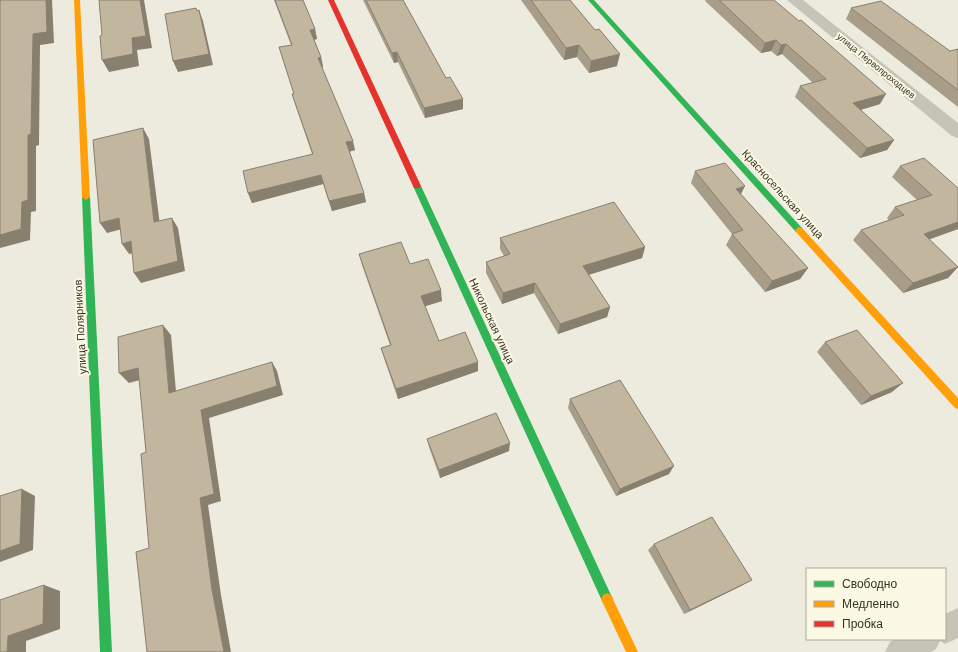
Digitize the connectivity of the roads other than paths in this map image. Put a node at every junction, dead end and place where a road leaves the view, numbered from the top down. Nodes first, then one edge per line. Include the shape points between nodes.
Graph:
1 (77, 0) edge
2 (331, 0) edge
3 (591, 0) edge
4 (794, 0) edge
5 (958, 132) edge
6 (958, 405) edge
7 (958, 623) edge
8 (946, 629) edge
9 (924, 640) edge
10 (106, 652) edge
11 (632, 652) edge
12 (900, 652) edge

1 - 10 street, улица Полярников
2 - 11 street, Никольская улица
3 - 6 street, Красносельская улица
4 - 5 street, улица Первопроходцев
7 - 8 street
9 - 12 street

